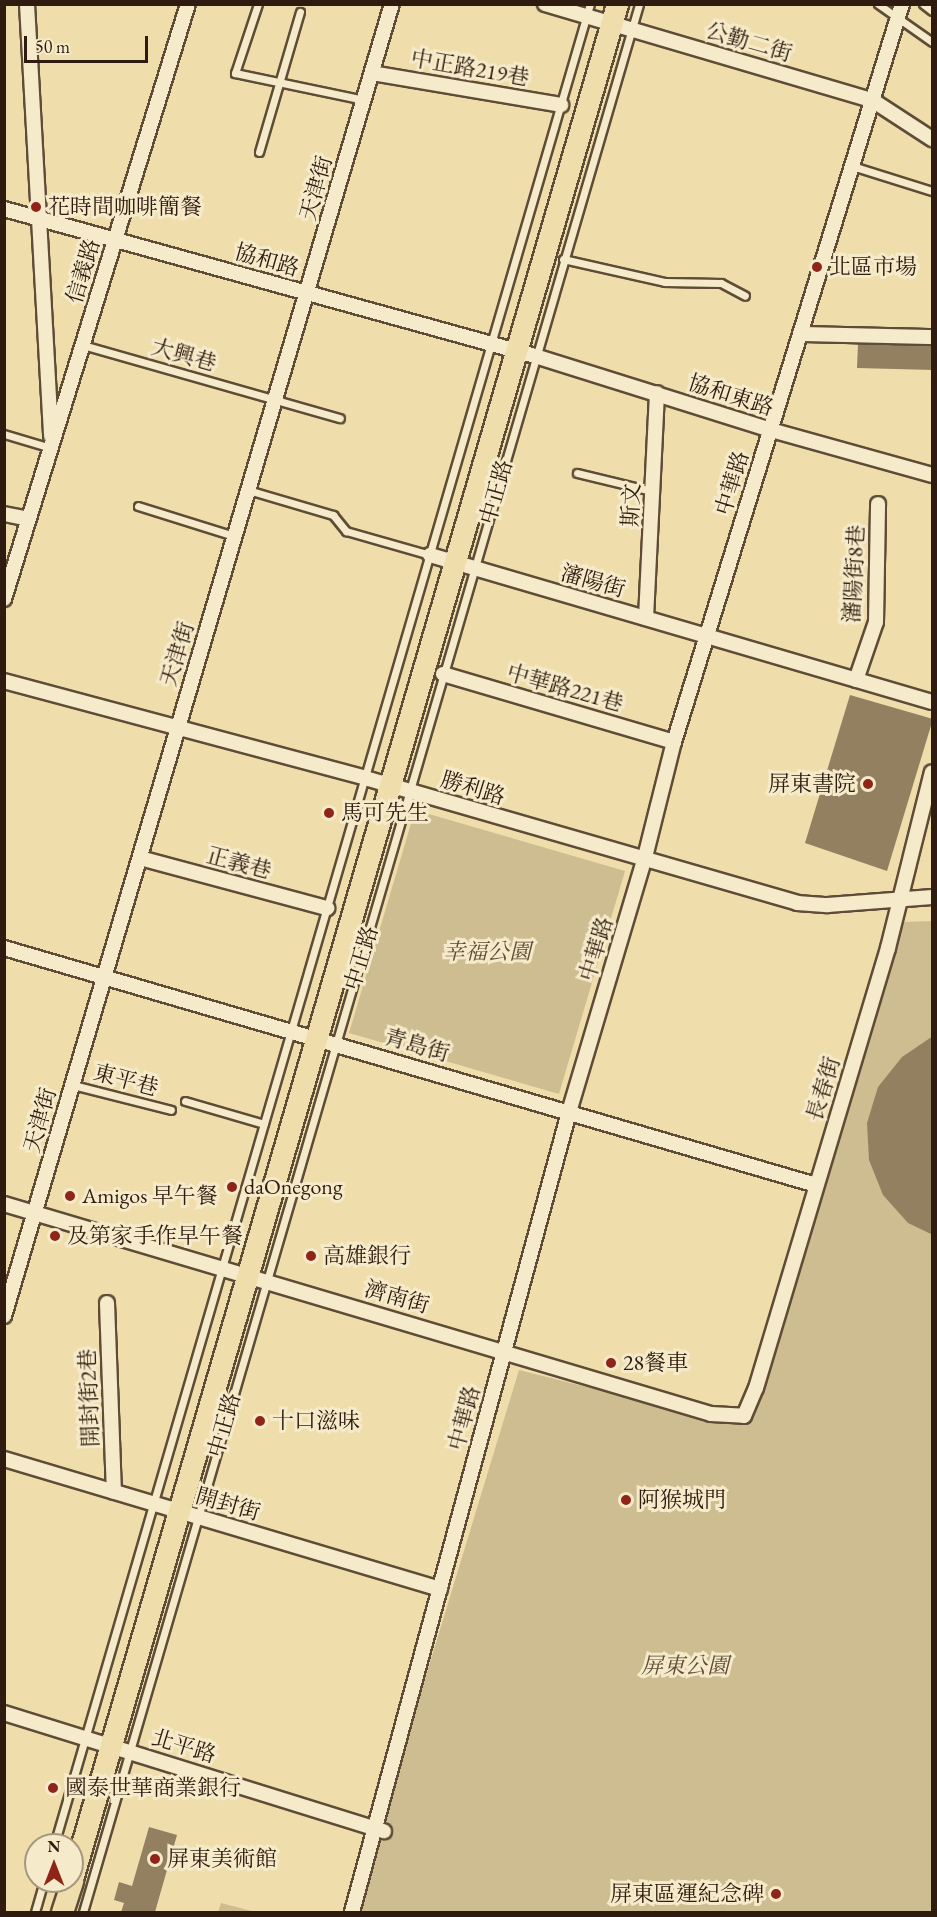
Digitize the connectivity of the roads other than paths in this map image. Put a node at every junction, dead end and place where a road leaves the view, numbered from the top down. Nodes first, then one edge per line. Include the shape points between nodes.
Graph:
1 (27, 4) edge
2 (188, 4) edge
3 (258, 4) edge
4 (392, 4) edge
5 (544, 4) edge
6 (639, 4) edge
7 (878, 4) edge
8 (923, 4) edge
9 (588, 11) edge
10 (900, 11) edge
11 (933, 11) edge
12 (300, 12) dead end
13 (620, 19) edge
14 (933, 42) edge
15 (372, 73) junction
16 (279, 82) junction
17 (364, 100) junction
18 (872, 100) junction
19 (561, 105) junction
20 (933, 139) edge
21 (259, 152) dead end
22 (852, 165) junction
23 (933, 191) edge
24 (4, 209) edge
25 (39, 218) junction
26 (115, 240) junction
27 (563, 259) junction
28 (307, 293) junction
29 (745, 296) dead end
30 (800, 334) junction
31 (933, 337) edge
32 (492, 344) junction
33 (83, 345) junction
34 (527, 354) junction
35 (657, 393) junction
36 (275, 399) junction
37 (340, 418) dead end
38 (771, 430) junction
39 (4, 434) edge
40 (51, 448) junction
41 (578, 472) dead end
42 (933, 475) edge
43 (248, 490) junction
44 (652, 491) junction
45 (878, 504) dead end
46 (138, 506) dead end
47 (4, 514) edge
48 (29, 519) junction
49 (234, 536) junction
50 (430, 555) junction
51 (465, 565) junction
52 (4, 599) edge
53 (646, 618) junction
54 (707, 636) junction
55 (443, 674) junction
56 (856, 680) junction
57 (4, 681) edge
58 (933, 702) edge
59 (177, 726) junction
60 (675, 742) junction
61 (933, 772) edge
62 (365, 778) junction
63 (401, 788) junction
64 (140, 858) junction
65 (644, 861) junction
66 (933, 897) edge
67 (898, 898) junction
68 (327, 908) junction
69 (4, 948) edge
70 (105, 977) junction
71 (291, 1031) junction
72 (326, 1041) junction
73 (73, 1085) junction
74 (185, 1101) dead end
75 (171, 1110) dead end
76 (569, 1112) junction
77 (264, 1124) junction
78 (816, 1185) junction
79 (4, 1204) edge
80 (35, 1213) junction
81 (222, 1268) junction
82 (257, 1278) junction
83 (107, 1303) dead end
84 (4, 1316) edge
85 (505, 1350) junction
86 (744, 1416) joint
87 (4, 1459) edge
88 (114, 1492) junction
89 (153, 1504) junction
90 (188, 1514) junction
91 (440, 1589) junction
92 (4, 1713) edge
93 (85, 1738) junction
94 (120, 1748) junction
95 (380, 1828) junction
96 (57, 1833) edge
97 (84, 1847) edge
98 (41, 1893) edge
99 (68, 1893) edge
100 (35, 1912) edge
101 (62, 1912) edge
102 (82, 1912) edge
103 (352, 1912) edge

1 - 25 street, 信義路
2 - 26 street, 信義路
3 - 16 lane via 235,73
4 - 15 street, 天津街
5 - 9 street, 公勤二街
6 - 13 lane, 中正路
7 - 10 lane
8 - 11 lane
9 - 13 street, 公勤二街
9 - 19 lane, 中正路
10 - 14 lane
10 - 18 street, 中華路
12 - 16 lane
13 - 18 street, 公勤二街
13 - 27 lane, 中正路
13 - 34 main road, 中正路
15 - 17 street, 天津街
15 - 19 street, 中正路219巷
16 - 17 lane
16 - 21 lane
17 - 28 street, 天津街
18 - 20 street, 公勤二街
18 - 22 street, 中華路
19 - 32 lane, 中正路
22 - 23 lane
22 - 30 street, 中華路
24 - 25 street, 協和路
25 - 26 street, 協和路
25 - 40 street, 信義路
26 - 28 street, 協和路
26 - 33 street, 信義路
27 - 29 lane via 666,282 721,283
27 - 34 lane, 中正路
28 - 32 street, 協和路
28 - 36 street, 天津街
30 - 31 street
30 - 38 street, 中華路
32 - 34 street, 協和路
32 - 50 lane, 中正路
33 - 36 lane, 大興巷
33 - 40 street, 信義路
34 - 35 street, 協和東路
34 - 51 main road, 中正路
35 - 38 street, 協和東路
35 - 44 street, 斯文
36 - 37 lane, 大興巷
36 - 43 street, 天津街
38 - 42 street, 協和東路
38 - 54 street, 中華路
39 - 40 lane
40 - 48 street, 信義路
41 - 44 lane
43 - 49 street, 天津街
43 - 50 lane, 瀋陽街 via 333,515 346,531
44 - 53 street, 斯文
45 - 56 street, 瀋陽街8巷 via 876,622
46 - 49 lane
47 - 48 street
48 - 52 street, 信義路
49 - 59 street, 天津街
50 - 51 street, 瀋陽街
50 - 62 lane, 中正路
51 - 53 street, 瀋陽街
51 - 55 lane, 中正路
51 - 63 main road, 中正路
53 - 54 street, 瀋陽街
54 - 56 street, 瀋陽街
54 - 60 street, 中華路
55 - 60 street, 中華路221巷
55 - 63 lane, 中正路
56 - 58 street, 瀋陽街
57 - 59 street, 勝利路
59 - 62 street, 勝利路
59 - 64 street, 天津街
60 - 65 street, 中華路
61 - 67 street, 長春街
62 - 63 street, 勝利路
62 - 68 lane, 中正路
63 - 65 street, 勝利路
63 - 72 main road, 中正路
64 - 68 street, 正義巷
64 - 70 street, 天津街
65 - 67 street, 勝利路 via 807,905
65 - 76 street, 中華路
66 - 67 street, 勝利路
67 - 78 street, 長春街 via 888,948
68 - 71 lane, 中正路
69 - 70 street, 青島街
70 - 71 street, 青島街
70 - 73 street, 天津街
71 - 72 street, 青島街
71 - 77 lane, 中正路
72 - 76 street, 青島街
72 - 82 main road, 中正路
73 - 75 lane, 東平巷
73 - 80 street, 天津街
74 - 77 lane
76 - 78 street, 青島街
76 - 85 street, 中華路
77 - 81 lane, 中正路
78 - 86 street, 長春街 via 756,1388
79 - 80 street, 濟南街
80 - 81 street, 濟南街
80 - 84 street, 天津街
81 - 82 street, 濟南街
81 - 89 lane, 中正路
82 - 85 street, 濟南街
82 - 90 main road, 中正路
83 - 88 street, 開封街2巷
85 - 86 street, 濟南街 via 711,1414
85 - 91 street, 中華路
87 - 88 street, 開封街
88 - 89 street, 開封街
89 - 90 street, 開封街
89 - 93 lane, 中正路
90 - 91 street, 開封街
90 - 94 main road, 中正路
91 - 95 street, 中華路
92 - 93 street, 北平路
93 - 94 street, 北平路
93 - 96 lane, 中正路
94 - 95 street, 北平路
94 - 97 main road, 中正路
94 - 102 lane, 中正路
95 - 103 street, 中華路
98 - 100 lane
99 - 101 main road, 中正路

